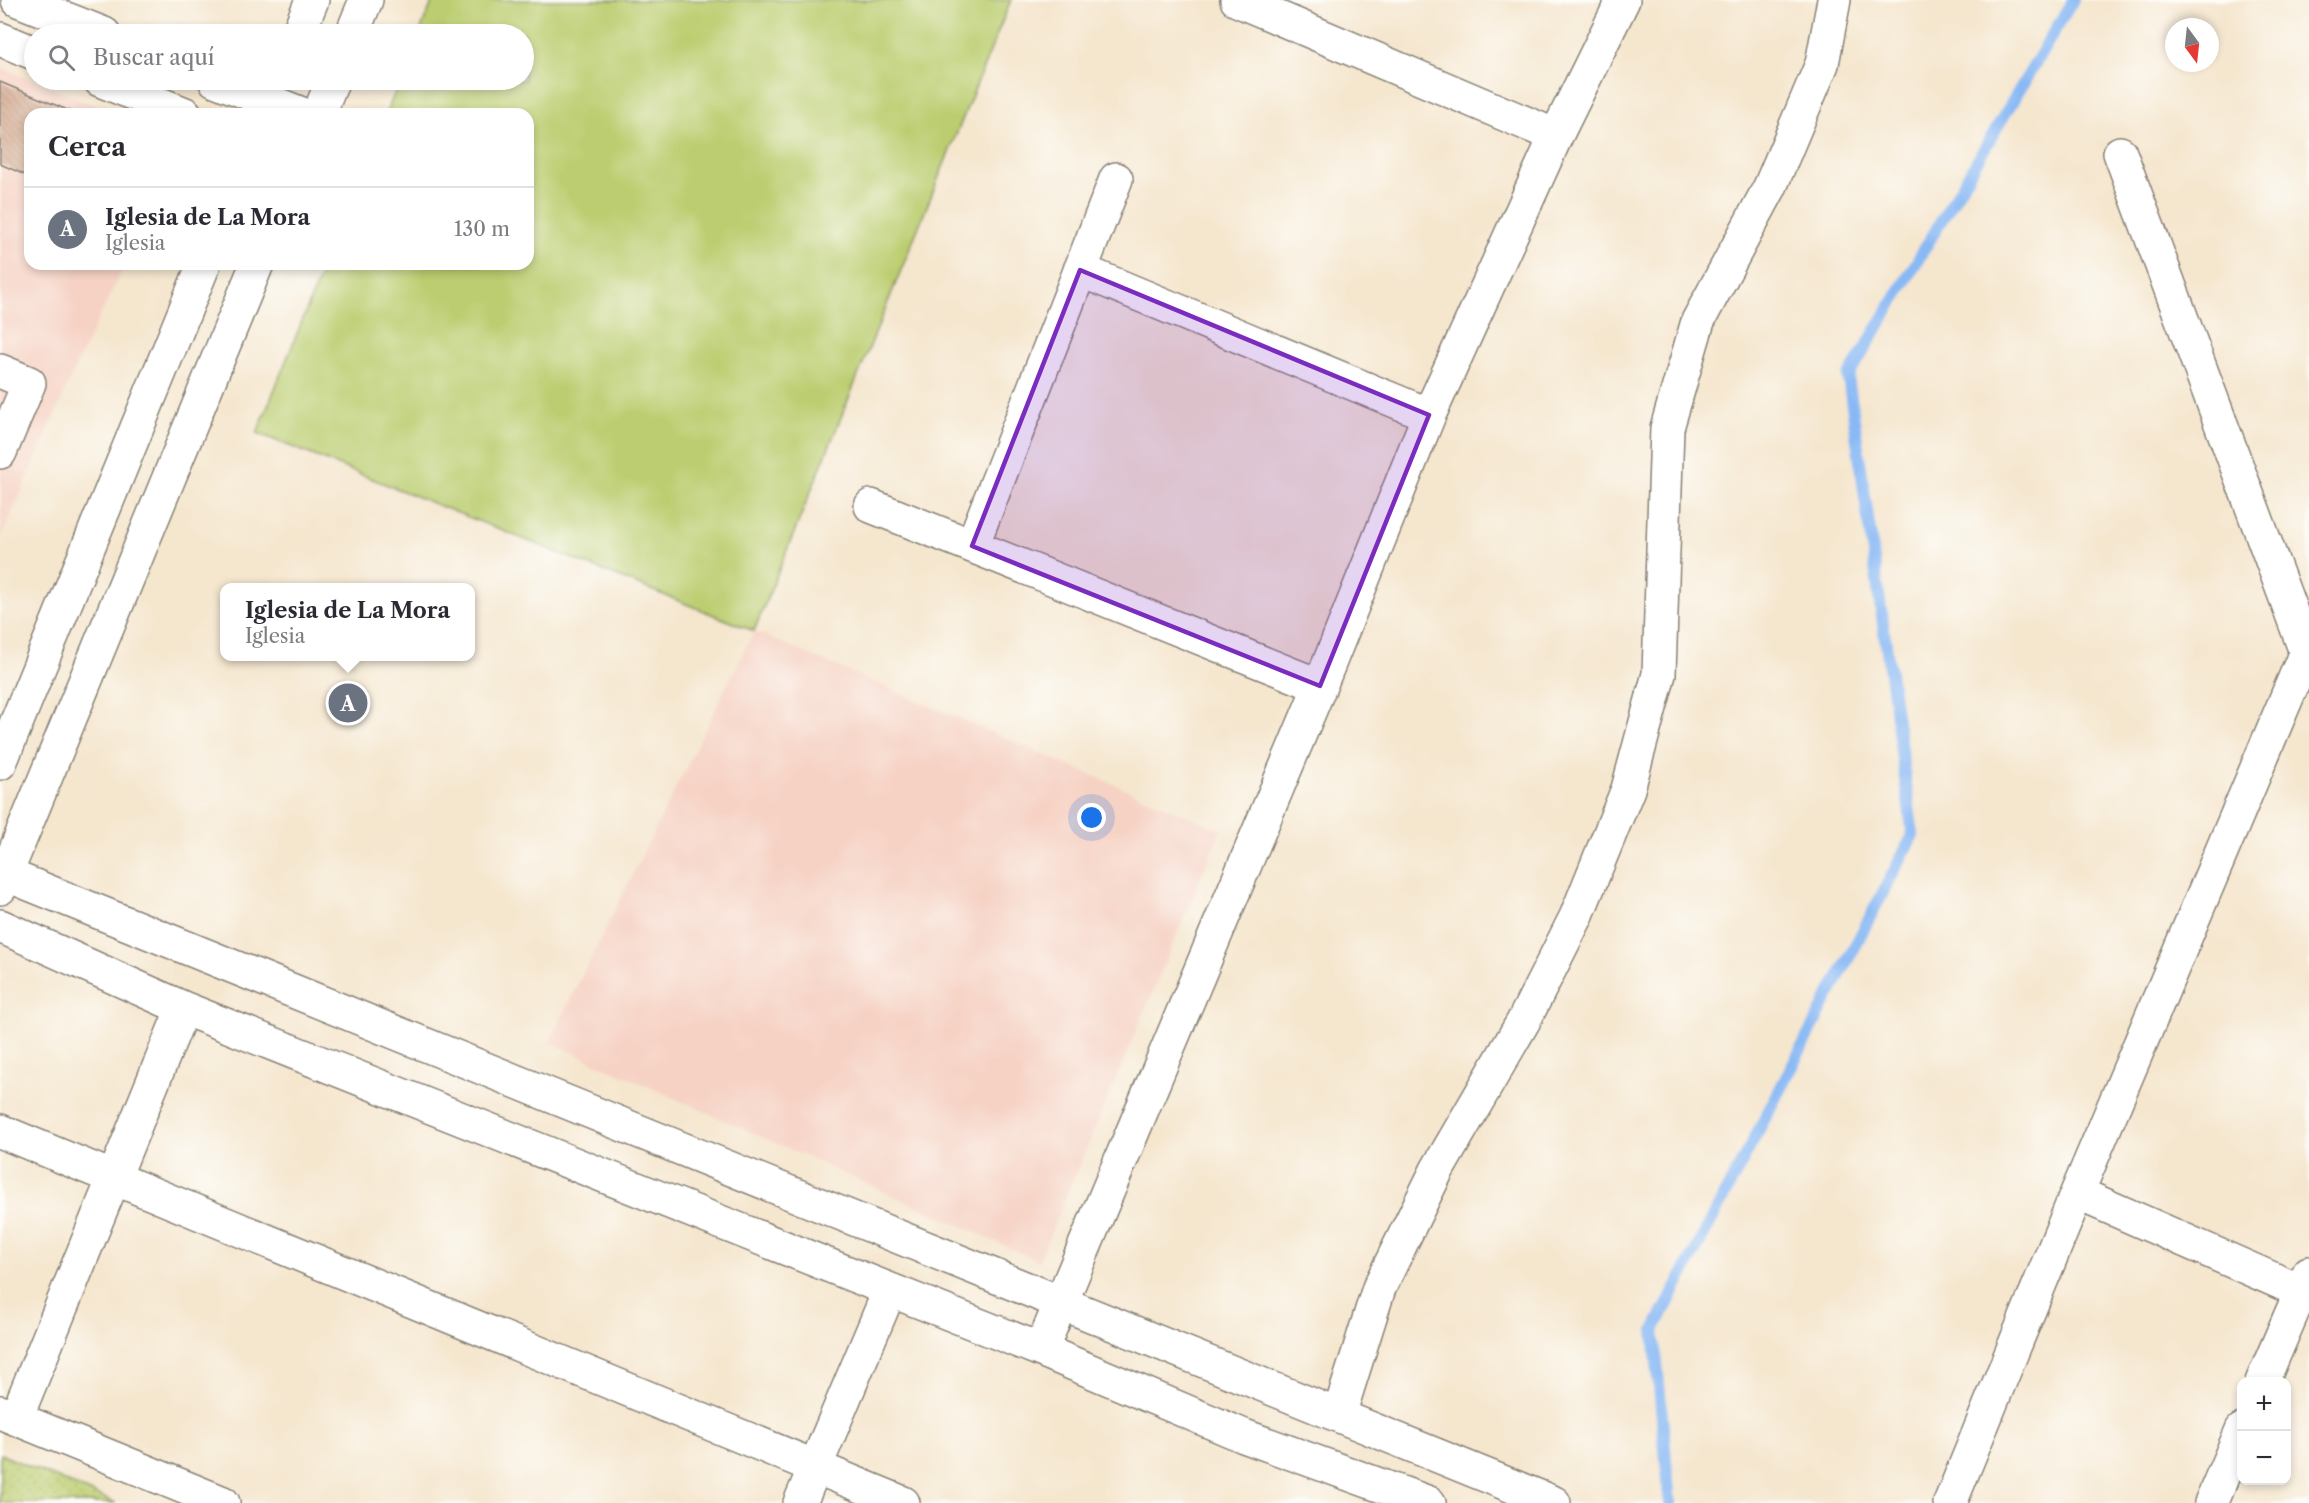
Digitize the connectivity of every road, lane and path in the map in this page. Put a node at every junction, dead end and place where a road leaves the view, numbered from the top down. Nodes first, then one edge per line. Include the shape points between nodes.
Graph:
1 (18, 0) edge
2 (312, 0) edge
3 (366, 0) edge
4 (1238, 0) edge
5 (1623, 0) edge
6 (1834, 0) edge
7 (79, 24) edge
8 (302, 24) edge
9 (356, 24) edge
10 (0, 39) edge
11 (24, 49) edge
12 (125, 90) edge
13 (247, 90) edge
14 (329, 90) edge
15 (272, 98) edge
16 (170, 108) edge
17 (291, 108) edge
18 (321, 108) edge
19 (1556, 136) junction
20 (2120, 153) dead end
21 (1116, 179) dead end
22 (202, 270) edge
23 (255, 270) edge
24 (1080, 270) junction
25 (0, 371) edge
26 (1428, 415) junction
27 (0, 453) edge
28 (871, 506) dead end
29 (972, 546) junction
30 (2307, 652) edge
31 (1320, 686) junction
32 (0, 763) edge
33 (2, 878) edge
34 (0, 926) edge
35 (183, 1008) junction
36 (0, 1131) edge
37 (112, 1178) junction
38 (2077, 1193) junction
39 (2306, 1287) edge
40 (889, 1292) junction
41 (1061, 1305) junction
42 (1041, 1350) junction
43 (2264, 1377) edge
44 (1339, 1414) junction
45 (8, 1415) edge
46 (2241, 1431) edge
47 (815, 1468) junction
48 (223, 1503) edge
49 (800, 1503) edge
50 (903, 1503) edge
51 (1429, 1503) edge
52 (1554, 1503) edge
53 (1950, 1503) edge
54 (2211, 1503) edge

1 - 7 street
2 - 8 street
3 - 9 street
4 - 19 street
5 - 19 street
6 - 44 street via 1822,63 1770,188 1698,321 1667,428 1659,674 1628,789 1576,917 1523,1022 1437,1170 1379,1288
10 - 11 street
12 - 16 street
13 - 15 street
14 - 18 street
15 - 17 street
19 - 26 street
20 - 30 street
21 - 24 street
22 - 32 street
23 - 33 street
24 - 26 street
24 - 29 street
25 - 27 street via 30,383
26 - 31 street
28 - 29 street
29 - 31 street
30 - 38 street
31 - 41 street
33 - 41 street
34 - 35 street
35 - 37 street
35 - 40 street
36 - 37 street
37 - 45 street
37 - 47 street
38 - 39 street
38 - 53 street
39 - 43 street
40 - 42 street
40 - 47 street
41 - 42 street
41 - 44 street
42 - 51 street via 1244,1436
44 - 52 street
45 - 48 street
46 - 54 street
47 - 49 street
47 - 50 street

